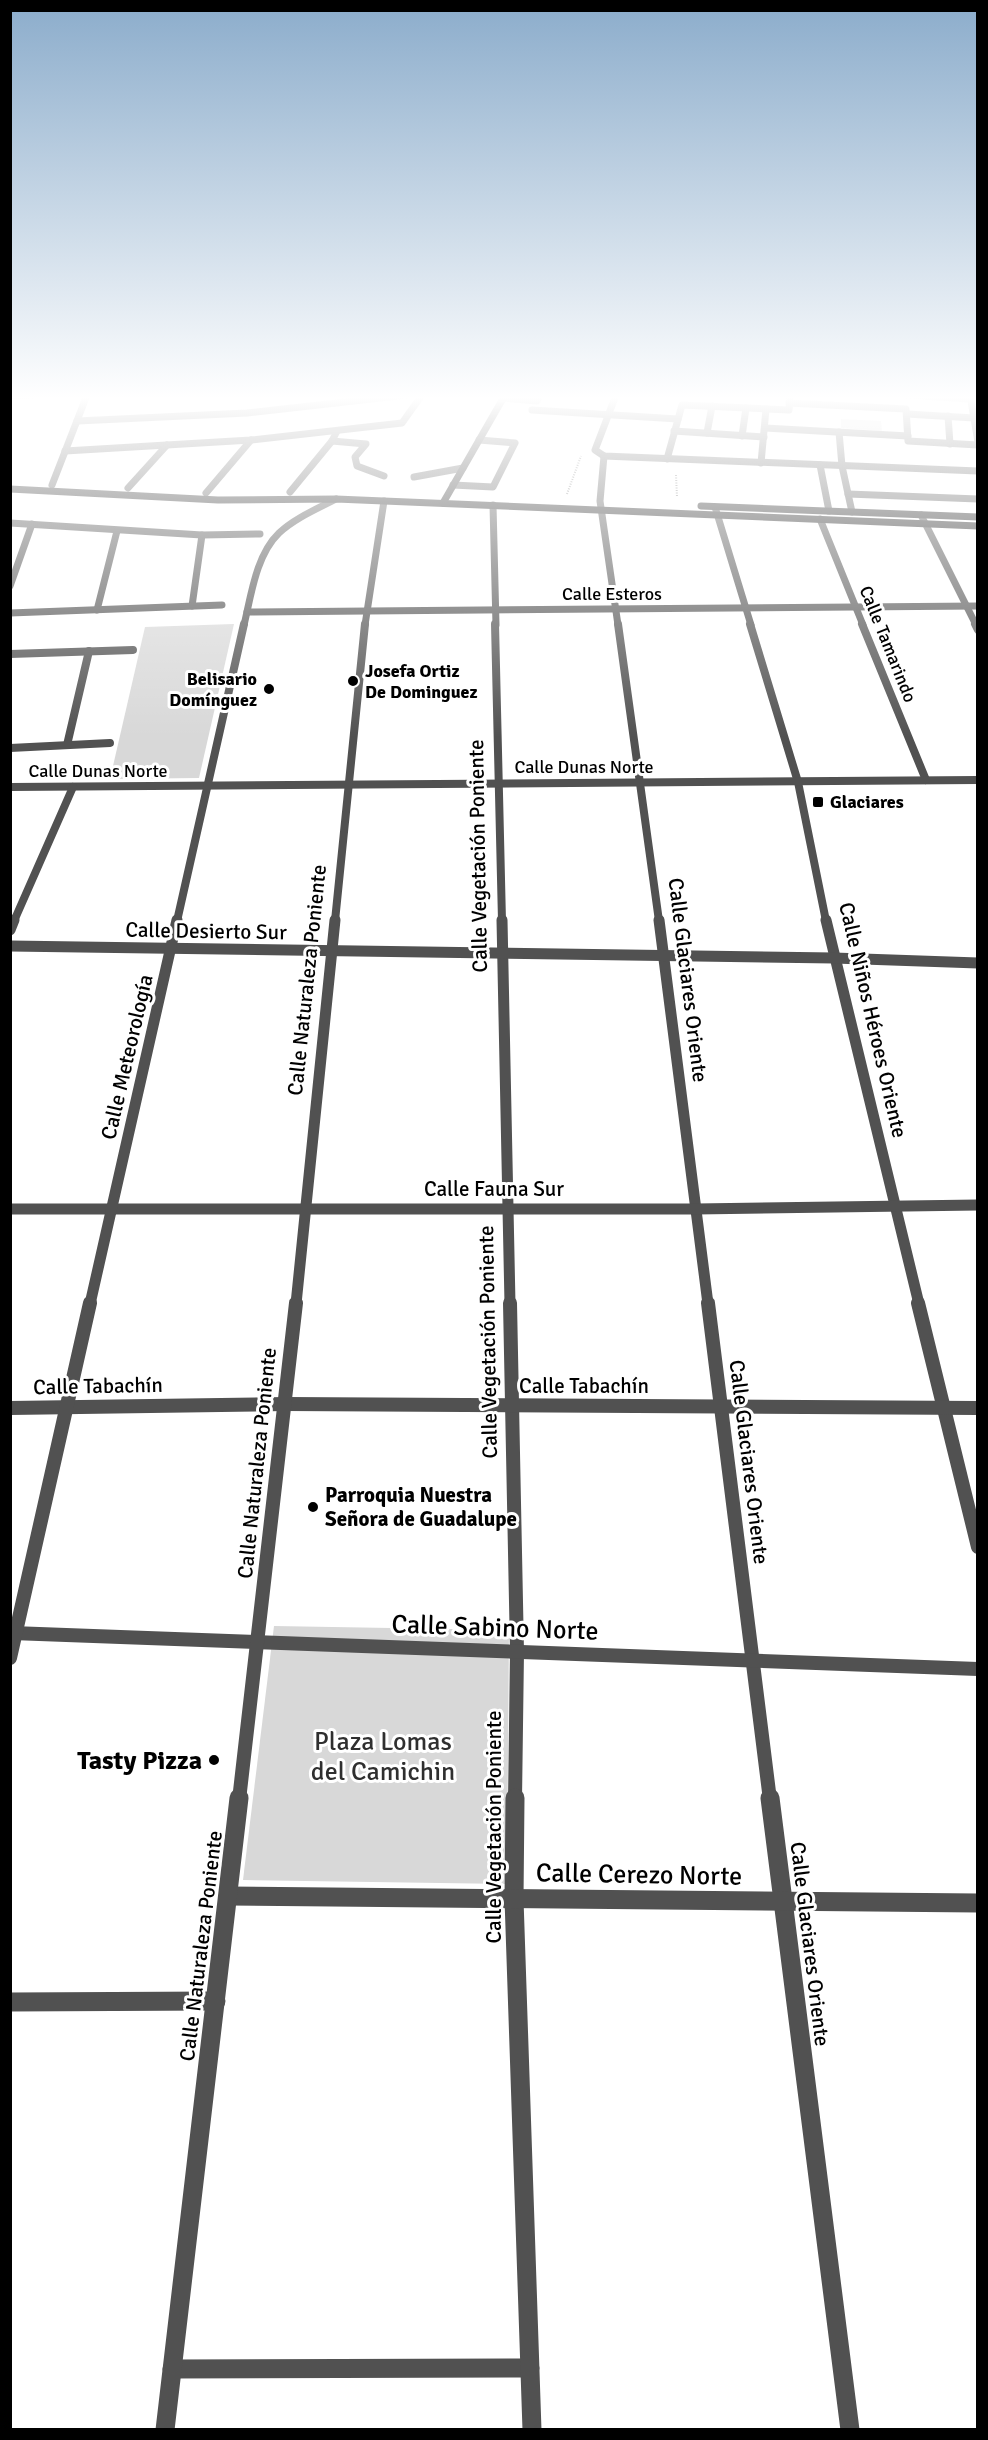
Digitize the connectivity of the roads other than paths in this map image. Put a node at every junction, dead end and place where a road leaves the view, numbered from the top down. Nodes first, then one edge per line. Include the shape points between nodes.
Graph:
1 (319, 509) edge
2 (383, 509) edge
3 (493, 509) edge
4 (602, 509) edge
5 (685, 509) edge
6 (702, 509) edge
7 (851, 509) edge
8 (716, 511) junction
9 (830, 511) joint
10 (852, 512) junction
11 (921, 515) junction
12 (978, 517) edge
13 (820, 519) junction
14 (10, 523) edge
15 (32, 524) junction
16 (924, 524) junction
17 (978, 526) edge
18 (117, 531) junction
19 (260, 534) dead end
20 (202, 535) junction
21 (10, 586) edge
22 (222, 605) dead end
23 (192, 606) junction
24 (965, 606) junction
25 (978, 606) edge
26 (857, 607) junction
27 (745, 608) junction
28 (616, 609) junction
29 (98, 610) junction
30 (495, 610) junction
31 (366, 611) junction
32 (247, 612) junction
33 (10, 613) edge
34 (978, 630) edge
35 (133, 650) dead end
36 (89, 651) junction
37 (10, 654) edge
38 (110, 743) dead end
39 (67, 745) junction
40 (10, 748) edge
41 (926, 780) junction
42 (978, 780) edge
43 (798, 782) junction
44 (642, 783) junction
45 (499, 784) junction
46 (348, 786) junction
47 (208, 787) junction
48 (10, 788) edge
49 (73, 788) junction
50 (10, 930) edge
51 (10, 946) edge
52 (172, 948) junction
53 (332, 951) junction
54 (502, 953) junction
55 (664, 956) junction
56 (834, 958) junction
57 (978, 963) edge
58 (978, 1205) edge
59 (896, 1206) junction
60 (113, 1208) junction
61 (10, 1209) edge
62 (305, 1209) junction
63 (508, 1209) junction
64 (696, 1209) junction
65 (286, 1404) junction
66 (512, 1406) junction
67 (68, 1407) junction
68 (720, 1407) junction
69 (10, 1408) edge
70 (944, 1408) junction
71 (978, 1408) edge
72 (978, 1547) edge
73 (14, 1633) edge
74 (258, 1642) junction
75 (517, 1652) junction
76 (10, 1658) edge
77 (753, 1660) junction
78 (978, 1669) edge
79 (228, 1896) junction
80 (514, 1899) junction
81 (783, 1901) junction
82 (978, 1903) edge
83 (216, 2001) junction
84 (10, 2002) edge
85 (530, 2368) junction
86 (172, 2369) junction
87 (165, 2430) edge
88 (532, 2430) edge
89 (850, 2430) edge

1 - 32 street, Calle Meteorología via 273,540
2 - 31 street, Calle Naturaleza Poniente
3 - 30 street, Calle Vegetación Poniente
4 - 28 street, Calle Glaciares Oriente
5 - 8 street
6 - 8 street
7 - 10 street
8 - 9 street
8 - 13 street
8 - 27 street, Calle Niños Héroes Oriente
9 - 10 street
10 - 11 street
11 - 12 street
11 - 16 street
13 - 16 street
13 - 26 street, Calle Tamarindo
14 - 15 street
15 - 18 street
15 - 21 street
16 - 17 street
16 - 24 street
18 - 20 street
18 - 29 street
19 - 20 street
20 - 23 street
22 - 23 street
23 - 29 street
24 - 25 street, Calle Esteros
24 - 26 street, Calle Esteros
24 - 34 street
26 - 27 street, Calle Esteros
26 - 41 street, Calle Tamarindo
27 - 28 street, Calle Esteros
27 - 43 street, Calle Niños Héroes Oriente
28 - 30 street, Calle Esteros
28 - 44 street, Calle Glaciares Oriente
29 - 33 street
30 - 31 street, Calle Esteros
30 - 45 street, Calle Vegetación Poniente
31 - 32 street, Calle Esteros
31 - 46 street, Calle Naturaleza Poniente
32 - 47 street, Calle Meteorología
35 - 36 street
36 - 37 street
36 - 39 street
38 - 39 street
39 - 40 street
41 - 42 street, Calle Dunas Norte
41 - 43 street, Calle Dunas Norte
43 - 44 street, Calle Dunas Norte
43 - 56 street, Calle Niños Héroes Oriente
44 - 45 street, Calle Dunas Norte
44 - 55 street, Calle Glaciares Oriente
45 - 46 street, Calle Dunas Norte
45 - 54 street, Calle Vegetación Poniente
46 - 47 street, Calle Dunas Norte
46 - 53 street, Calle Naturaleza Poniente
47 - 49 street, Calle Dunas Norte
47 - 52 street, Calle Meteorología
48 - 49 street, Calle Dunas Norte
49 - 50 street
51 - 52 street, Calle Desierto Sur
52 - 53 street, Calle Desierto Sur
52 - 60 street, Calle Meteorología
53 - 54 street, Calle Desierto Sur
53 - 62 street, Calle Naturaleza Poniente
54 - 55 street, Calle Desierto Sur
54 - 63 street, Calle Vegetación Poniente
55 - 56 street, Calle Desierto Sur
55 - 64 street, Calle Glaciares Oriente
56 - 57 street, Calle Desierto Sur
56 - 59 street, Calle Niños Héroes Oriente
58 - 59 street, Calle Fauna Sur
59 - 64 street, Calle Fauna Sur
59 - 70 street, Calle Niños Héroes Oriente
60 - 61 street, Calle Fauna Sur
60 - 62 street, Calle Fauna Sur
60 - 67 street, Calle Meteorología
62 - 63 street, Calle Fauna Sur
62 - 65 street, Calle Naturaleza Poniente
63 - 64 street, Calle Fauna Sur
63 - 66 street, Calle Vegetación Poniente
64 - 68 street, Calle Glaciares Oriente
65 - 66 street, Calle Tabachín
65 - 67 street, Calle Tabachín
65 - 74 street, Calle Naturaleza Poniente
66 - 68 street, Calle Tabachín
66 - 75 street, Calle Vegetación Poniente
67 - 69 street, Calle Tabachín
67 - 73 street, Calle Meteorología
68 - 70 street, Calle Tabachín
68 - 77 street, Calle Glaciares Oriente
70 - 71 street, Calle Tabachín
70 - 72 street, Calle Niños Héroes Oriente
73 - 74 street, Calle Sabino Norte
73 - 76 street, Calle Meteorología
74 - 75 street, Calle Sabino Norte
74 - 79 street, Calle Naturaleza Poniente
75 - 77 street, Calle Sabino Norte
75 - 80 street, Calle Vegetación Poniente
77 - 78 street, Calle Sabino Norte
77 - 81 street, Calle Glaciares Oriente
79 - 80 street, Calle Cerezo Norte
79 - 83 street, Calle Naturaleza Poniente
80 - 81 street, Calle Cerezo Norte
80 - 85 street, Calle Vegetación Poniente
81 - 82 street, Calle Cerezo Norte
81 - 89 street, Calle Glaciares Oriente
83 - 84 street
83 - 86 street, Calle Naturaleza Poniente
85 - 86 street
85 - 88 street, Calle Vegetación Poniente
86 - 87 street, Calle Naturaleza Poniente

